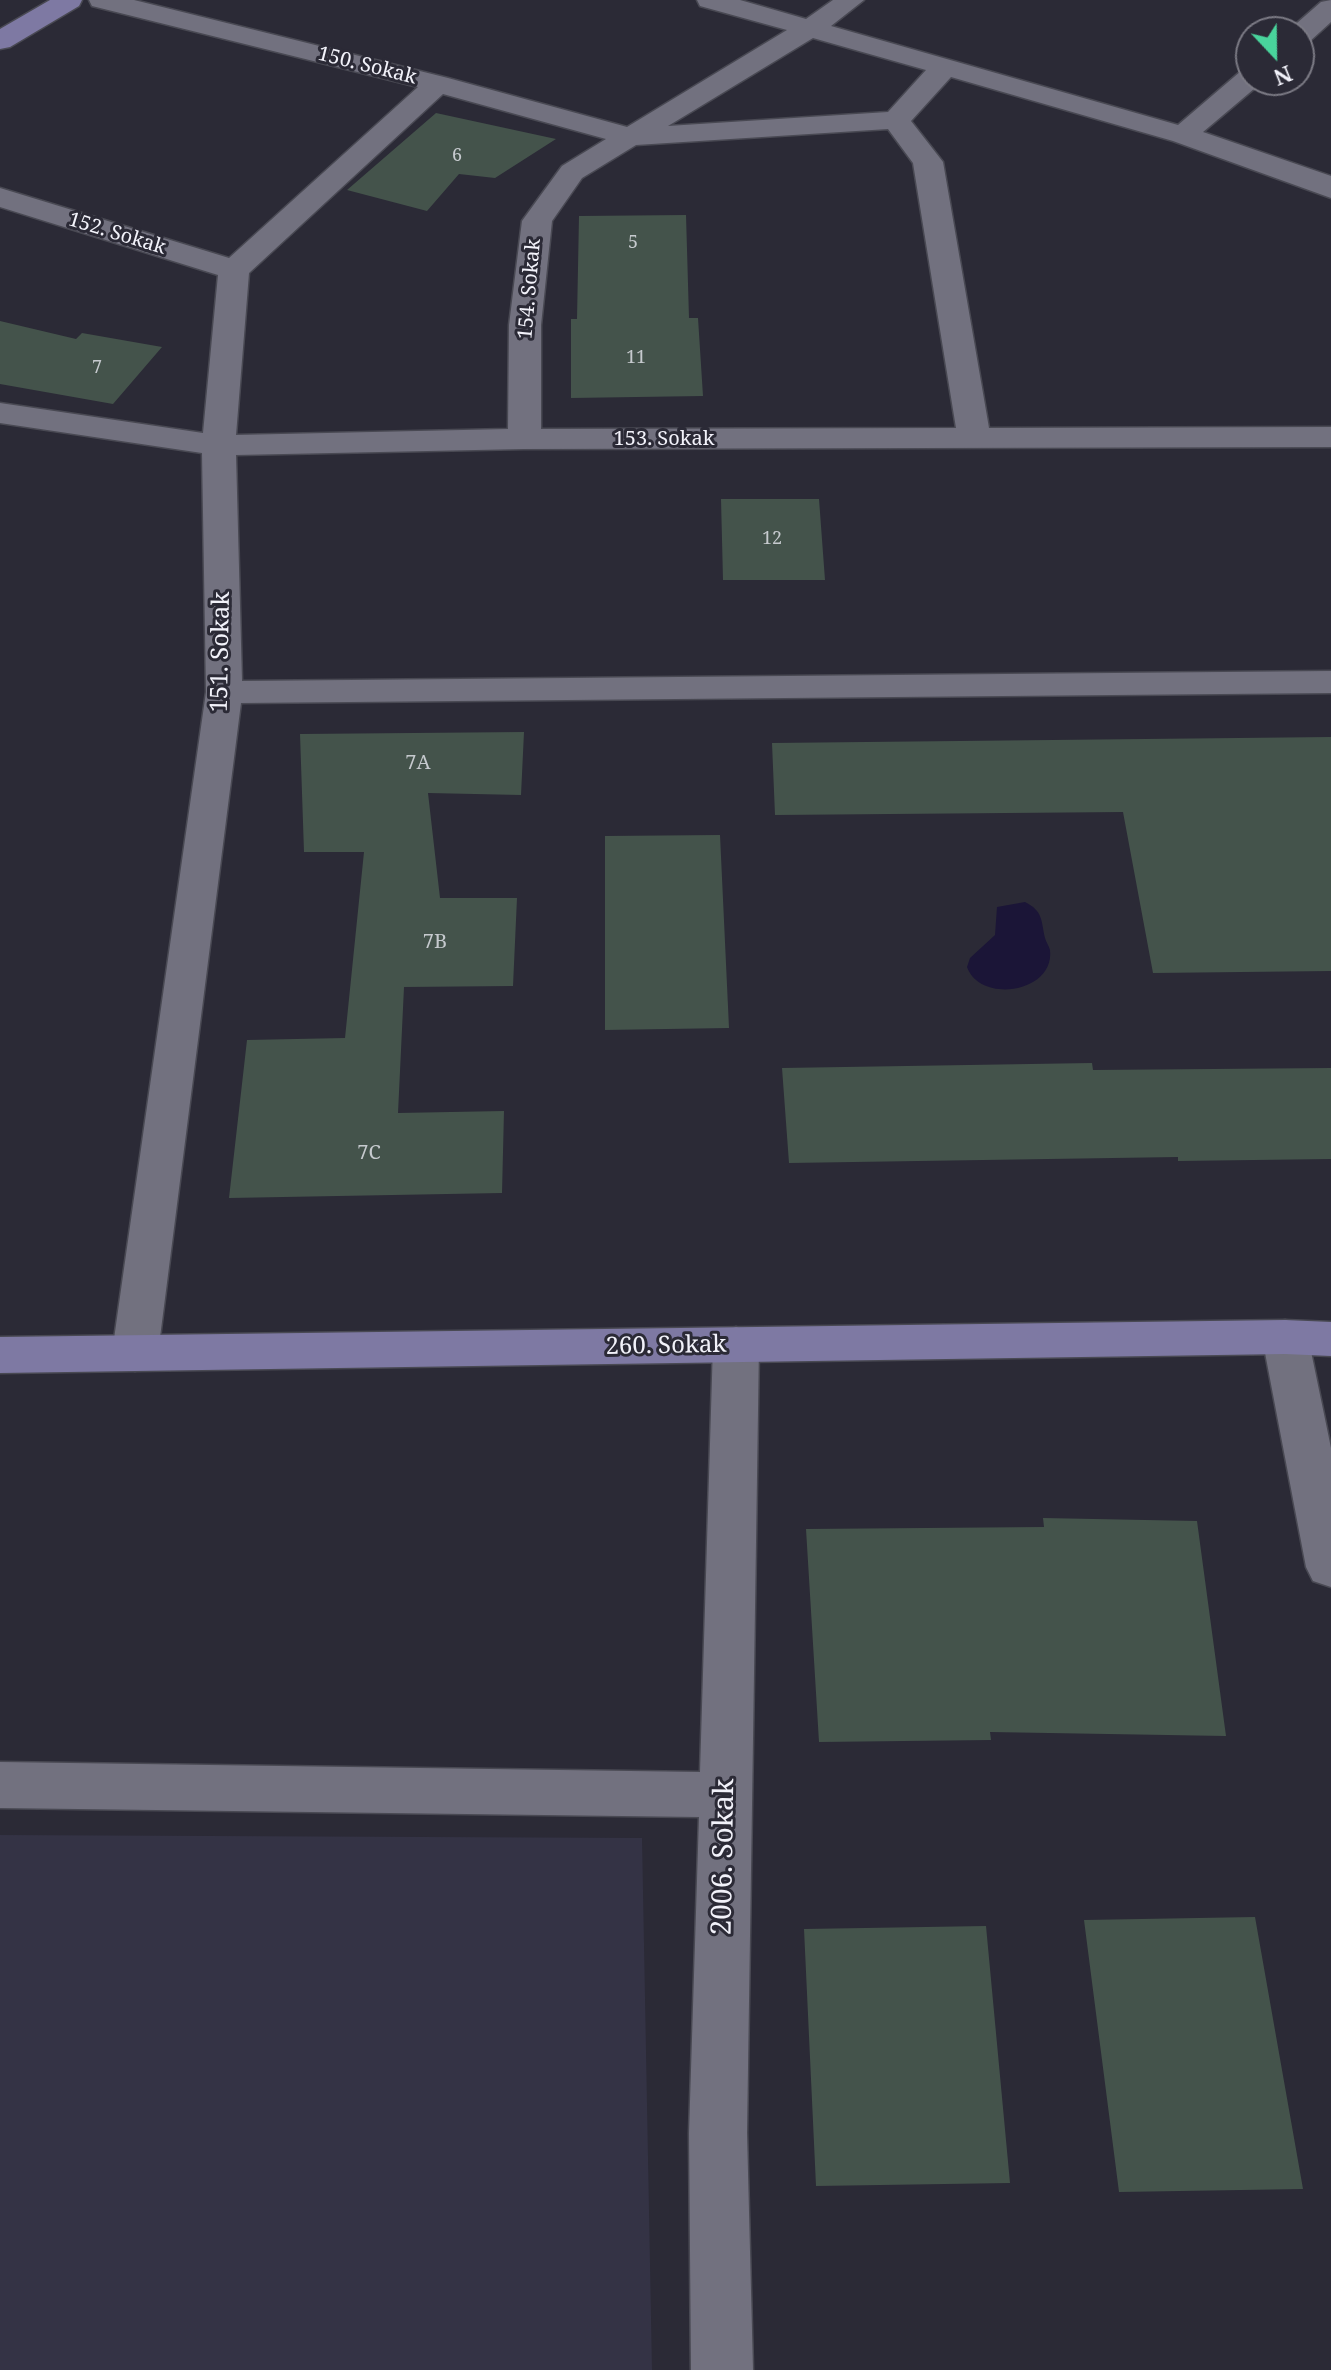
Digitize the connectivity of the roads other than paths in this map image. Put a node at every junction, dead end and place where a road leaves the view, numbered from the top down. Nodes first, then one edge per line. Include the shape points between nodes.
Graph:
1 (69, 0) edge
2 (102, 0) edge
3 (710, 0) edge
4 (851, 0) edge
5 (1331, 8) edge
6 (1315, 22) edge
7 (812, 27) junction
8 (0, 41) edge
9 (946, 66) junction
10 (438, 84) junction
11 (1235, 91) edge
12 (896, 120) junction
13 (1183, 135) junction
14 (632, 137) junction
15 (1331, 189) edge
16 (0, 197) edge
17 (234, 270) junction
18 (0, 413) edge
19 (1331, 437) edge
20 (974, 438) junction
21 (524, 439) junction
22 (219, 445) junction
23 (1331, 682) edge
24 (224, 692) junction
25 (1308, 1338) edge
26 (736, 1345) junction
27 (135, 1353) junction
28 (0, 1355) edge
29 (1331, 1567) edge
30 (0, 1785) edge
31 (725, 1795) junction
32 (722, 2370) edge

1 - 8 street
2 - 10 street, 150. Sokak
3 - 7 street
4 - 7 street, 154. Sokak
5 - 6 street
7 - 9 street
7 - 14 street, 154. Sokak
9 - 12 street
9 - 13 street
10 - 14 street, 150. Sokak
10 - 17 street
11 - 13 street
12 - 14 street
12 - 20 street via 928,162
13 - 15 street
14 - 21 street, 154. Sokak via 572,172 537,221 525,325
16 - 17 street, 152. Sokak
17 - 22 street, 151. Sokak
18 - 22 street, 153. Sokak
19 - 20 street, 153. Sokak
20 - 21 street, 153. Sokak
21 - 22 street, 153. Sokak
22 - 24 street, 151. Sokak
23 - 24 street
24 - 27 street, 151. Sokak
25 - 26 street, 260. Sokak
25 - 29 street
26 - 27 street, 260. Sokak
26 - 31 street, 2006. Sokak
27 - 28 street, 260. Sokak
30 - 31 street
31 - 32 street, 2006. Sokak via 718,2133

